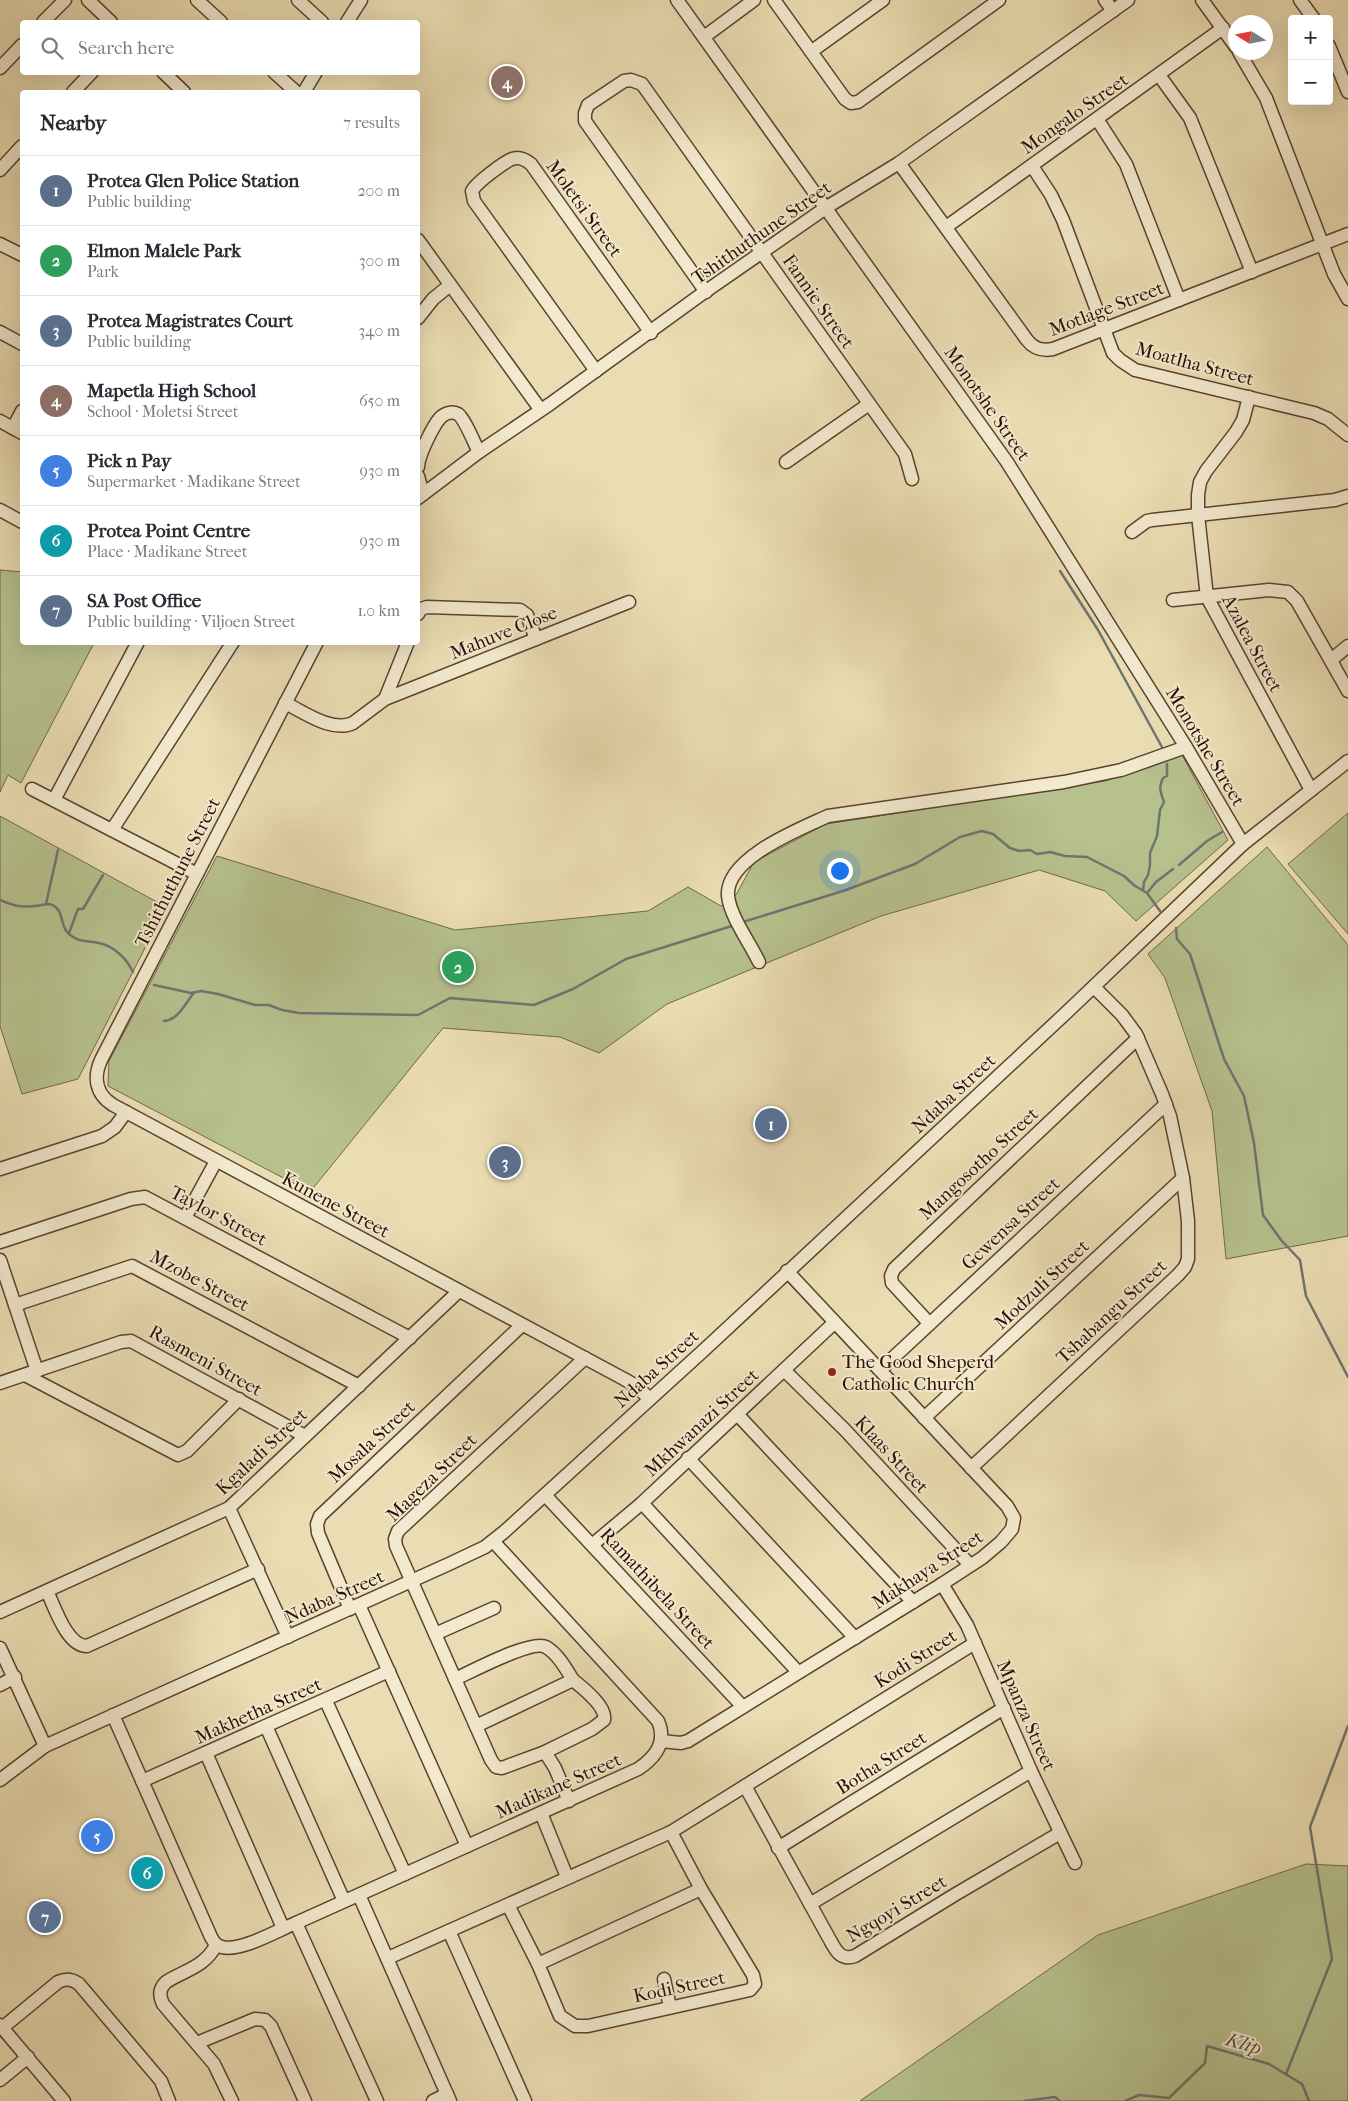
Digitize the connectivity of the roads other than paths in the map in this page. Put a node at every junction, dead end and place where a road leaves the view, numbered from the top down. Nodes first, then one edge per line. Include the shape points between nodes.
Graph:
1 (65, 0) edge
2 (88, 0) edge
3 (197, 0) edge
4 (298, 0) edge
5 (361, 0) edge
6 (677, 0) edge
7 (754, 0) edge
8 (774, 0) edge
9 (883, 0) edge
10 (999, 0) edge
11 (1128, 0) edge
12 (1202, 0) edge
13 (1300, 0) edge
14 (1109, 5) edge
15 (1311, 15) edge
16 (45, 20) edge
17 (109, 20) edge
18 (219, 20) edge
19 (320, 20) edge
20 (348, 20) edge
21 (1223, 28) junction
22 (1228, 35) edge
23 (704, 37) junction
24 (20, 47) edge
25 (812, 51) junction
26 (1333, 56) edge
27 (1244, 60) edge
28 (0, 68) edge
29 (89, 75) edge
30 (167, 75) edge
31 (277, 75) edge
32 (314, 75) edge
33 (1160, 75) junction
34 (75, 90) edge
35 (180, 90) edge
36 (294, 90) edge
37 (305, 90) edge
38 (1348, 92) edge
39 (1097, 119) junction
40 (20, 148) edge
41 (899, 163) junction
42 (1032, 166) junction
43 (0, 170) edge
44 (827, 207) junction
45 (946, 227) junction
46 (1348, 234) edge
47 (420, 243) edge
48 (1322, 243) junction
49 (0, 244) edge
50 (762, 252) junction
51 (20, 254) edge
52 (1252, 272) junction
53 (450, 286) junction
54 (706, 292) junction
55 (1348, 299) edge
56 (1179, 300) junction
57 (420, 315) edge
58 (1104, 330) junction
59 (0, 332) edge
60 (652, 332) junction
61 (20, 343) edge
62 (596, 371) junction
63 (1249, 397) junction
64 (869, 404) junction
65 (540, 410) junction
66 (0, 421) edge
67 (18, 430) edge
68 (1348, 435) edge
69 (479, 452) junction
70 (420, 461) edge
71 (786, 462) dead end
72 (912, 478) dead end
73 (420, 496) edge
74 (1348, 496) edge
75 (0, 510) edge
76 (1198, 515) junction
77 (20, 521) edge
78 (1132, 532) dead end
79 (1207, 597) junction
80 (1173, 600) dead end
81 (629, 602) dead end
82 (420, 611) edge
83 (536, 639) junction
84 (136, 645) edge
85 (231, 645) edge
86 (315, 645) edge
87 (407, 645) edge
88 (1348, 646) edge
89 (1331, 660) junction
90 (1348, 691) edge
91 (385, 698) junction
92 (285, 703) junction
93 (1186, 747) junction
94 (1348, 760) edge
95 (32, 789) dead end
96 (1311, 790) junction
97 (54, 800) junction
98 (112, 830) junction
99 (1243, 844) junction
100 (197, 874) junction
101 (760, 962) dead end
102 (1094, 987) junction
103 (1138, 1038) junction
104 (1166, 1104) junction
105 (126, 1112) junction
106 (216, 1161) junction
107 (0, 1169) edge
108 (1183, 1178) junction
109 (185, 1218) junction
110 (0, 1242) edge
111 (0, 1260) edge
112 (787, 1271) junction
113 (458, 1291) junction
114 (15, 1305) junction
115 (834, 1323) junction
116 (930, 1323) junction
117 (522, 1325) junction
118 (410, 1338) junction
119 (585, 1358) junction
120 (784, 1370) junction
121 (880, 1370) junction
122 (31, 1373) junction
123 (0, 1383) edge
124 (358, 1386) junction
125 (240, 1399) junction
126 (650, 1399) junction
127 (737, 1414) junction
128 (924, 1418) junction
129 (305, 1436) junction
130 (688, 1458) junction
131 (971, 1468) junction
132 (545, 1495) junction
133 (642, 1503) junction
134 (229, 1508) junction
135 (494, 1541) junction
136 (592, 1546) junction
137 (970, 1565) junction
138 (258, 1569) junction
139 (412, 1581) junction
140 (942, 1584) junction
141 (47, 1592) junction
142 (913, 1602) junction
143 (355, 1607) junction
144 (494, 1608) dead end
145 (0, 1612) edge
146 (435, 1634) junction
147 (288, 1637) junction
148 (855, 1638) junction
149 (975, 1643) junction
150 (0, 1648) edge
151 (389, 1671) junction
152 (798, 1672) junction
153 (15, 1677) junction
154 (455, 1679) junction
155 (573, 1680) junction
156 (0, 1685) edge
157 (326, 1701) junction
158 (742, 1707) junction
159 (1004, 1708) junction
160 (113, 1715) junction
161 (266, 1726) junction
162 (476, 1726) junction
163 (662, 1741) junction
164 (45, 1746) junction
165 (545, 1752) junction
166 (206, 1753) junction
167 (1031, 1771) junction
168 (0, 1780) edge
169 (142, 1781) junction
170 (744, 1786) junction
171 (569, 1801) junction
172 (541, 1813) junction
173 (671, 1832) junction
174 (1060, 1833) junction
175 (467, 1846) junction
176 (778, 1848) junction
177 (1075, 1863) dead end
178 (405, 1874) junction
179 (567, 1877) junction
180 (701, 1889) junction
181 (359, 1895) junction
182 (344, 1901) junction
183 (810, 1904) junction
184 (508, 1905) junction
185 (296, 1923) junction
186 (284, 1928) junction
187 (448, 1931) junction
188 (216, 1945) junction
189 (388, 1958) junction
190 (538, 1964) junction
191 (664, 1979) dead end
192 (670, 2008) junction
193 (1, 2026) edge
194 (196, 2043) junction
195 (28, 2057) junction
196 (0, 2080) edge
197 (448, 2098) edge
198 (64, 2101) edge
199 (169, 2101) edge
200 (232, 2101) edge
201 (305, 2101) edge
202 (378, 2101) edge
203 (433, 2101) edge
204 (525, 2101) edge

1 - 16 street
2 - 17 street
3 - 18 street
4 - 19 street
5 - 20 street
6 - 23 street, Monotshe Street
7 - 23 street
8 - 25 street
9 - 25 street
10 - 25 street via 858,102 845,100
11 - 14 street, Tshithuthune Street
12 - 21 street
13 - 15 street
14 - 41 street, Tshithuthune Street
21 - 22 street
21 - 33 street, Mongalo Street
23 - 44 street, Monotshe Street
24 - 28 street
26 - 38 street
27 - 48 street via 1266,98
29 - 34 street
30 - 35 street
31 - 36 street
32 - 37 street
33 - 39 street, Mongalo Street
33 - 52 street via 1193,125
39 - 42 street, Mongalo Street
39 - 56 street via 1126,164
40 - 43 street
41 - 44 street, Tshithuthune Street
41 - 45 street, Motlage Street
42 - 45 street, Mongalo Street
42 - 58 street, Moatlha Street via 1063,220
44 - 50 street, Tshithuthune Street
44 - 93 street, Monotshe Street via 1007,462
45 - 58 street, Motlage Street via 1032,346 1053,350
46 - 48 street, Motlage Street
47 - 53 street
48 - 52 street, Motlage Street
48 - 55 street
49 - 51 street
50 - 54 street, Tshithuthune Street
50 - 54 street, Fannie Street via 642,84 624,81 588,105 585,121
50 - 64 street, Fannie Street
52 - 56 street, Motlage Street
53 - 57 street via 432,298
53 - 65 street
54 - 60 street, Tshithuthune Street
56 - 58 street, Motlage Street
58 - 63 street, Moatlha Street via 1113,353 1134,370
59 - 61 street
60 - 62 street, Tshithuthune Street
60 - 62 street, Moletsi Street via 531,164 512,158 472,191 474,201
62 - 65 street, Tshithuthune Street
63 - 68 street, Moatlha Street via 1314,413 1328,419
63 - 76 street, Azalea Street via 1243,420 1200,482
64 - 71 street
64 - 72 street, Fannie Street via 905,454
65 - 69 street, Tshithuthune Street
66 - 67 street
69 - 70 street via 461,416 454,412 446,413 440,418
69 - 73 street, Tshithuthune Street
74 - 76 street
75 - 77 street
76 - 78 street via 1152,520
76 - 79 street, Azalea Street
79 - 80 street
79 - 89 street via 1269,590 1288,592
79 - 96 street, Azalea Street
81 - 83 street, Mahuve Close
82 - 83 street via 427,607 520,610 527,615
83 - 91 street, Mahuve Close
84 - 97 street
85 - 98 street
86 - 92 street, Tshithuthune Street
87 - 91 street
88 - 89 street
89 - 90 street
91 - 92 street, Mahuve Close via 343,727
92 - 100 street, Tshithuthune Street
93 - 99 street, Monotshe Street
93 - 101 street via 1121,770 1064,782 828,816 797,830 763,848 730,881 728,894 733,912
94 - 96 street, Ndaba Street
95 - 97 street
96 - 99 street, Ndaba Street
97 - 98 street
98 - 100 street
99 - 102 street, Ndaba Street
100 - 105 street, Tshithuthune Street via 96,1073 98,1089 105,1099
102 - 103 street, Tshabangu Street via 1122,1015
102 - 112 street, Ndaba Street
103 - 104 street, Tshabangu Street
103 - 116 street, Mangosotho Street via 894,1269 892,1280 895,1287
104 - 108 street, Tshabangu Street
104 - 116 street, Gcwensa Street
105 - 106 street, Kunene Street
105 - 107 street via 116,1127 102,1136
106 - 109 street
106 - 113 street, Kunene Street
108 - 128 street, Modzuli Street
108 - 131 street, Tshabangu Street via 1189,1247 1185,1267
109 - 110 street, Taylor Street via 150,1199 139,1197
109 - 118 street, Taylor Street
111 - 114 street
112 - 115 street, Makhaya Street
112 - 126 street, Ndaba Street
113 - 117 street, Kunene Street
113 - 118 street, Kgaladi Street
114 - 122 street
114 - 124 street, Mzobe Street via 132,1266
115 - 120 street, Mkhwanazi Street
115 - 121 street, Makhaya Street
116 - 121 street, Gcwensa Street
117 - 119 street, Kunene Street
117 - 143 street, Mosala Street via 320,1516 318,1533
118 - 124 street, Kgaladi Street
119 - 126 street, Kunene Street via 632,1384
119 - 139 street, Mageza Street via 398,1531 396,1546
120 - 127 street, Mkhwanazi Street
120 - 137 street, Klaas Street
121 - 128 street, Makhaya Street
122 - 123 street, Rasmeni Street
122 - 125 street, Rasmeni Street via 131,1341
122 - 125 street via 178,1455 187,1451
124 - 129 street, Kgaladi Street
125 - 129 street, Rasmeni Street
126 - 132 street, Ndaba Street
127 - 130 street, Mkhwanazi Street
127 - 142 street
128 - 131 street, Makhaya Street
129 - 134 street, Kgaladi Street
130 - 133 street, Mkhwanazi Street
130 - 148 street
131 - 137 street, Makhaya Street via 1010,1508 1014,1521 1011,1531 1001,1542
132 - 135 street, Ndaba Street
132 - 136 street, Ramathibela Street
133 - 136 street, Mkhwanazi Street
133 - 152 street
134 - 138 street
134 - 141 street, Kgaladi Street
135 - 139 street, Ndaba Street
135 - 163 street via 658,1721
136 - 158 street, Ramathibela Street
137 - 140 street, Makhaya Street
138 - 141 street via 87,1646 78,1645 71,1639
138 - 147 street
139 - 143 street, Ndaba Street
139 - 146 street, Mageza Street
140 - 142 street, Makhaya Street
140 - 149 street, Mpanza Street
141 - 145 street, Kgaladi Street
142 - 148 street, Makhaya Street
143 - 147 street, Ndaba Street
143 - 151 street, Mosala Street
144 - 146 street
146 - 154 street, Mageza Street
147 - 160 street, Ndaba Street
148 - 152 street, Makhaya Street
149 - 159 street, Mpanza Street
149 - 170 street, Kodi Street
150 - 153 street
151 - 157 street, Makhetha Street
151 - 175 street, Mosala Street
152 - 158 street, Makhaya Street
153 - 156 street
153 - 164 street
154 - 155 street, Mageza Street via 536,1645 552,1653
154 - 162 street, Mageza Street
155 - 162 street
155 - 165 street, Mageza Street via 599,1706 605,1715 604,1720
157 - 161 street, Makhetha Street
157 - 178 street
158 - 163 street, Makhaya Street via 684,1743
159 - 167 street, Mpanza Street
159 - 176 street, Botha Street
160 - 164 street, Ndaba Street
160 - 169 street
161 - 166 street, Makhetha Street
161 - 182 street
162 - 165 street, Mageza Street via 498,1768
163 - 171 street, Madikane Street via 654,1757 638,1769
164 - 168 street, Ndaba Street
165 - 171 street
166 - 169 street, Makhetha Street
166 - 186 street
167 - 174 street, Mpanza Street
167 - 183 street
169 - 188 street
170 - 173 street, Kodi Street
170 - 176 street, Ngqoyi Street
171 - 172 street, Madikane Street
172 - 175 street, Madikane Street
172 - 179 street
173 - 179 street, Kodi Street
173 - 180 street, Kodi Street
174 - 177 street, Mpanza Street
174 - 183 street, Ngqoyi Street via 852,1958 844,1958 838,1953
175 - 178 street, Madikane Street
176 - 183 street, Ngqoyi Street
178 - 181 street, Madikane Street
179 - 184 street, Kodi Street
180 - 190 street
180 - 192 street, Kodi Street via 754,1975 755,1984 747,1991
181 - 182 street, Madikane Street
181 - 189 street
182 - 185 street, Madikane Street
184 - 187 street, Kodi Street
184 - 190 street, Kodi Street
185 - 186 street, Madikane Street
185 - 202 street
186 - 188 street, Madikane Street via 233,1948
187 - 189 street, Kodi Street
187 - 204 street
188 - 194 street via 204,1961 168,1980 160,1990 163,2004
189 - 197 street
190 - 192 street, Kodi Street via 560,2016 575,2026
191 - 192 street
193 - 195 street
193 - 199 street via 56,1983 65,1979 74,1981 161,2081
194 - 200 street via 221,2075
194 - 201 street via 255,2019 266,2020
195 - 196 street
195 - 198 street
197 - 203 street

